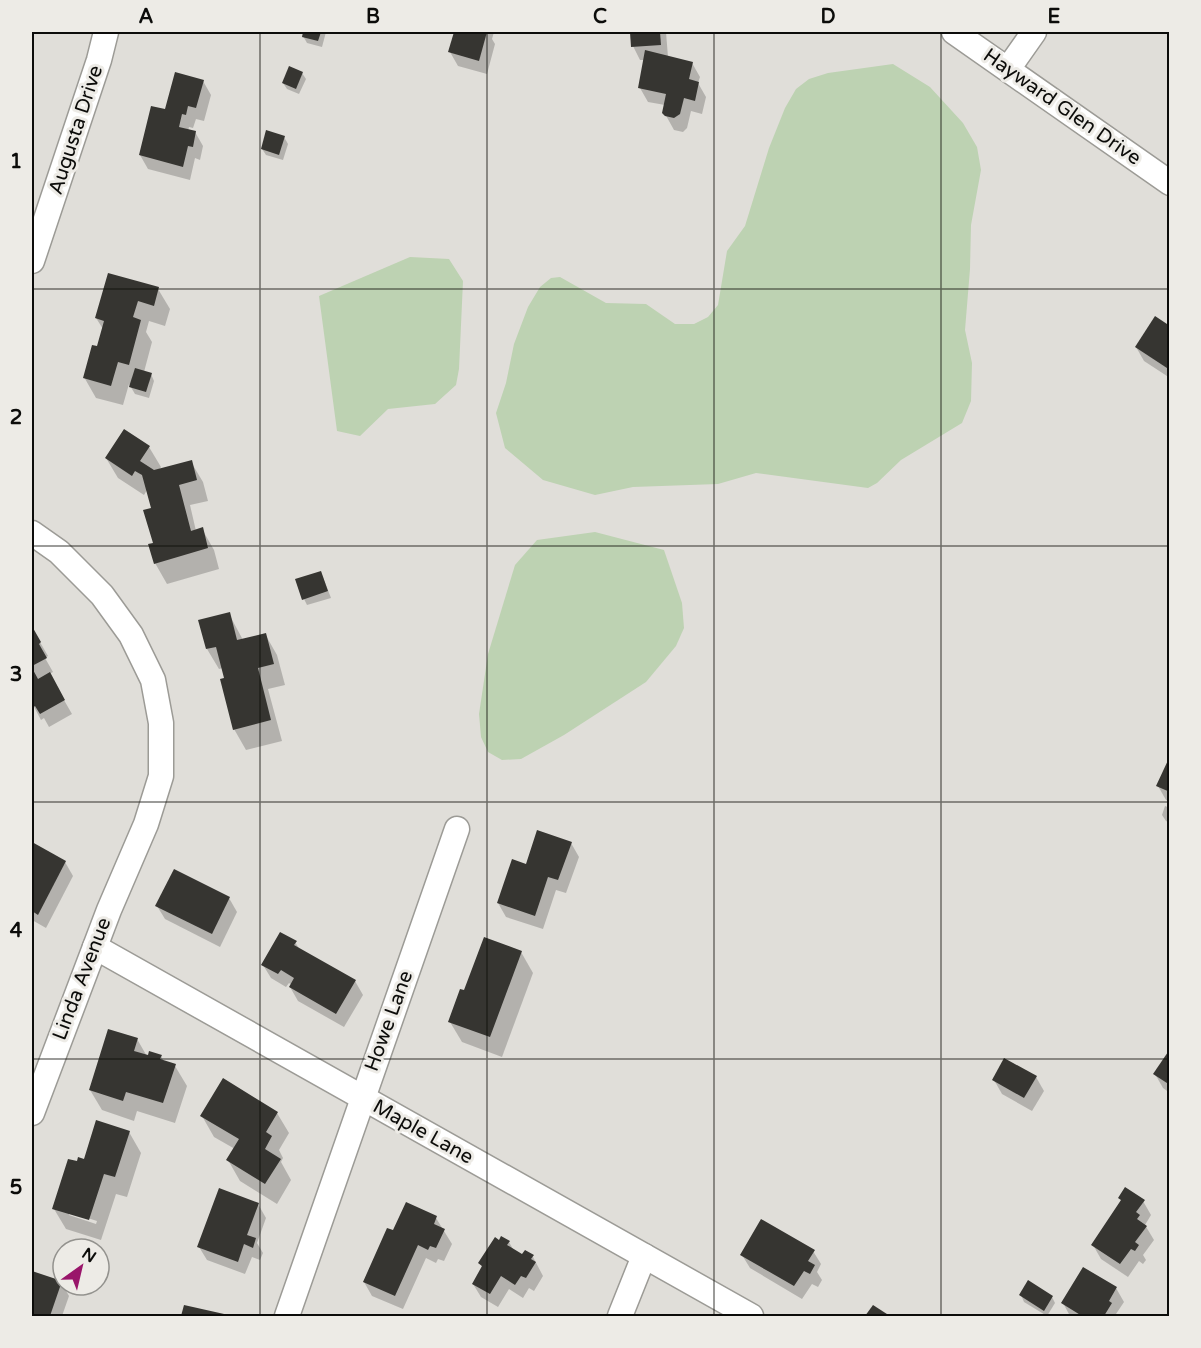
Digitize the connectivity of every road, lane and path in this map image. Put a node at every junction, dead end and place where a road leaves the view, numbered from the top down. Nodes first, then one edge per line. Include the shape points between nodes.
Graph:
1 (106, 32) edge
2 (954, 32) edge
3 (1034, 32) edge
4 (1008, 69) junction
5 (1170, 183) edge
6 (32, 261) edge
7 (32, 533) edge
8 (457, 829) dead end
9 (95, 947) junction
10 (362, 1098) junction
11 (32, 1113) edge
12 (644, 1256) junction
13 (287, 1317) edge
14 (620, 1317) edge
15 (751, 1317) edge

1 - 6 street, Augusta Drive
2 - 4 street, Hayward Glen Drive
3 - 4 street
4 - 5 street, Hayward Glen Drive
7 - 9 street, Linda Avenue via 59,552 102,595 131,635 153,680 161,723 161,776 146,824
8 - 10 street, Howe Lane
9 - 10 street, Maple Lane
9 - 11 street, Linda Avenue
10 - 12 street, Maple Lane
10 - 13 street, Howe Lane
12 - 14 street
12 - 15 street, Maple Lane

